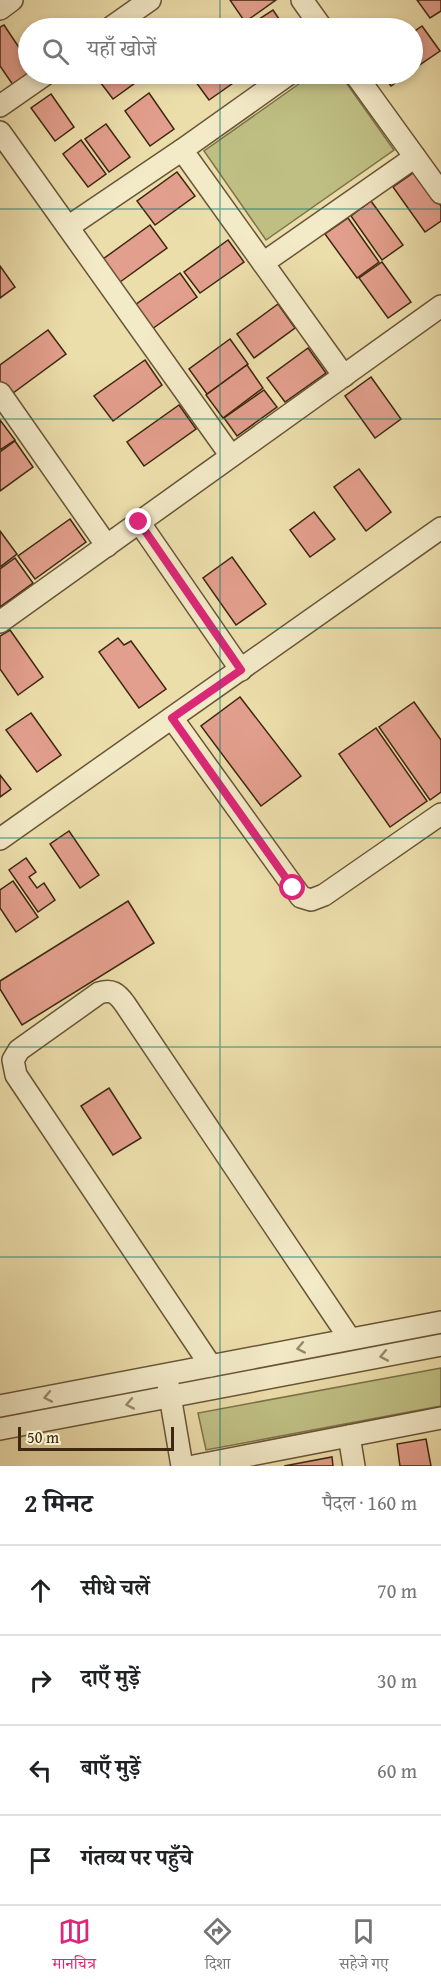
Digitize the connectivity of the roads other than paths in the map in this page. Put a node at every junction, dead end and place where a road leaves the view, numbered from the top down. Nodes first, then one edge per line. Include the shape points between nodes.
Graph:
1 (12, 0) edge
2 (150, 0) edge
3 (302, 0) edge
4 (0, 9) edge
5 (124, 18) edge
6 (315, 18) edge
7 (32, 84) edge
8 (276, 84) edge
9 (362, 84) edge
10 (0, 106) edge
11 (0, 132) edge
12 (182, 150) junction
13 (415, 157) junction
14 (441, 193) edge
15 (68, 227) junction
16 (263, 263) junction
17 (441, 306) edge
18 (344, 376) junction
19 (0, 393) edge
20 (231, 456) junction
21 (139, 522) junction
22 (441, 528) edge
23 (107, 546) junction
24 (0, 622) edge
25 (241, 670) junction
26 (172, 718) junction
27 (441, 813) edge
28 (0, 839) edge
29 (441, 1322) edge
30 (350, 1339) junction
31 (441, 1345) edge
32 (211, 1366) junction
33 (166, 1374) junction
34 (170, 1396) junction
35 (0, 1406) edge
36 (441, 1418) edge
37 (0, 1429) edge
38 (349, 1436) junction
39 (182, 1466) edge
40 (194, 1466) edge
41 (354, 1466) edge

1 - 4 street
2 - 5 street
3 - 6 street
7 - 10 street
8 - 12 street
9 - 13 street
11 - 15 street
12 - 15 street
12 - 16 street
13 - 14 street
13 - 16 street
15 - 20 street
16 - 18 street
17 - 18 street
18 - 20 street
19 - 23 street
20 - 21 street
21 - 23 street
21 - 25 street
22 - 25 street
23 - 24 street
25 - 26 street
26 - 27 street via 301,897 311,900 324,895
26 - 28 street
29 - 30 street
30 -> 32 street
30 - 32 street via 125,1004 108,990 19,1050 13,1060 16,1075
31 -> 34 street
32 - 33 street
33 - 34 street
33 -> 35 street
34 -> 37 street
34 - 39 street
36 - 38 street
38 - 40 street
38 - 41 street

